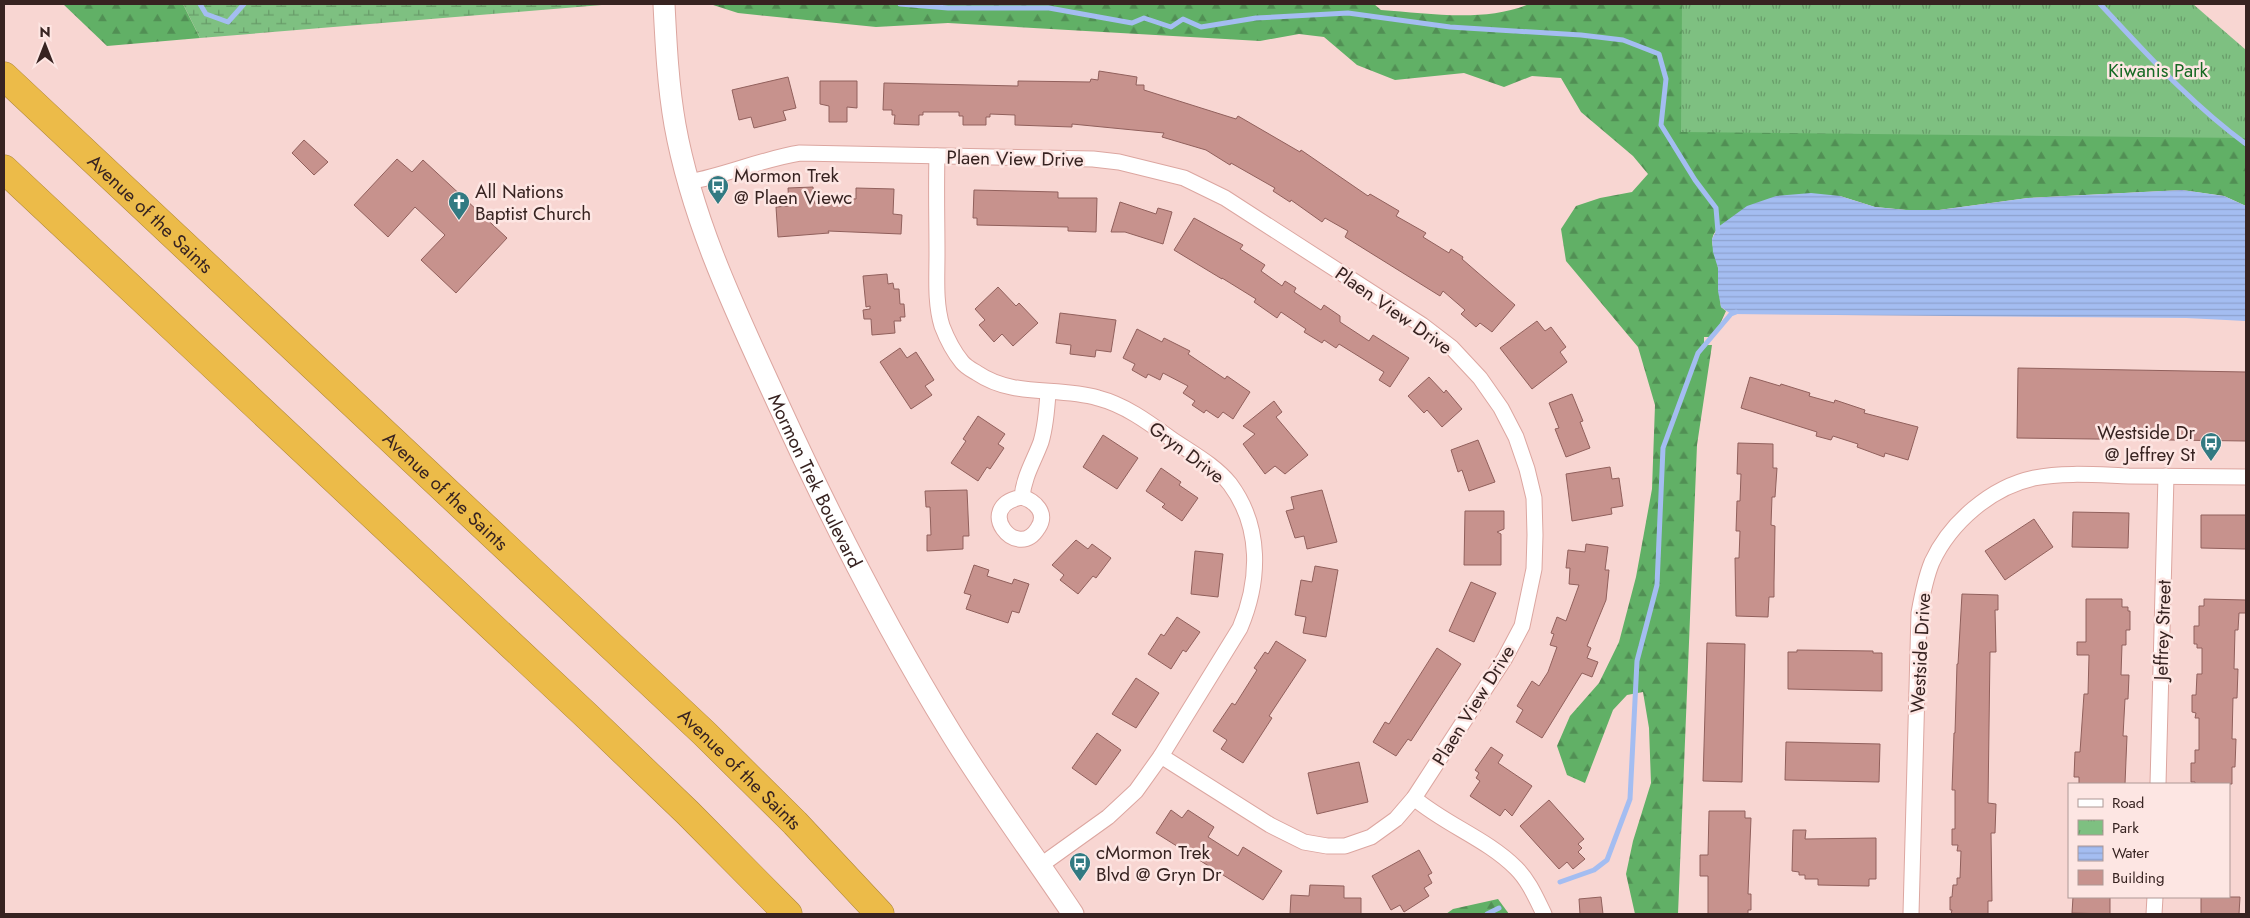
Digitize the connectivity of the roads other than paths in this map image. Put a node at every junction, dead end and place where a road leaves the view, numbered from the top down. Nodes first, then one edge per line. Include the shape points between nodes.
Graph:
1 (664, 4) edge
2 (4, 76) edge
3 (937, 156) junction
4 (4, 169) edge
5 (689, 182) junction
6 (1048, 392) junction
7 (2166, 476) junction
8 (2246, 477) edge
9 (1022, 497) dead end
10 (1161, 756) junction
11 (2158, 783) edge
12 (1414, 798) junction
13 (1041, 865) junction
14 (2155, 898) edge
15 (788, 914) edge
16 (880, 914) edge
17 (1074, 914) edge
18 (1544, 914) edge
19 (1911, 914) edge
20 (2154, 914) edge

1 - 5 main road, Mormon Trek Boulevard via 669,82
2 - 16 highway, Avenue of the Saints via 704,733
3 - 5 street, Plaen View Drive via 800,153
3 - 6 street, Gryn Drive via 937,294 942,324 950,345 964,364 982,377 1006,387
3 - 12 street, Plaen View Drive via 1119,162 1184,178 1225,198 1422,325 1452,348 1480,378 1501,408 1527,469 1534,498 1534,569 1522,626 1505,658
4 - 15 highway via 588,717
5 - 13 main road, Mormon Trek Boulevard via 734,309 814,484 860,575 953,736
6 - 9 street via 1047,418 1041,442 1024,480
6 - 10 street, Gryn Drive via 1097,398 1143,419 1215,469 1241,502 1251,532 1256,558 1254,581 1240,628
7 - 8 street, Westside Drive
7 - 11 street, Jeffrey Street
7 - 19 street, Westside Drive via 2063,475 2033,478 1985,501 1956,527 1943,544 1923,587 1919,613
10 - 12 street, Plaen View Drive via 1270,825 1304,842 1327,846 1345,846 1371,837 1396,819
10 - 13 street, Gryn Drive via 1122,806
12 - 18 street via 1500,853 1533,891
13 - 17 main road, Mormon Trek Boulevard
14 - 20 street

